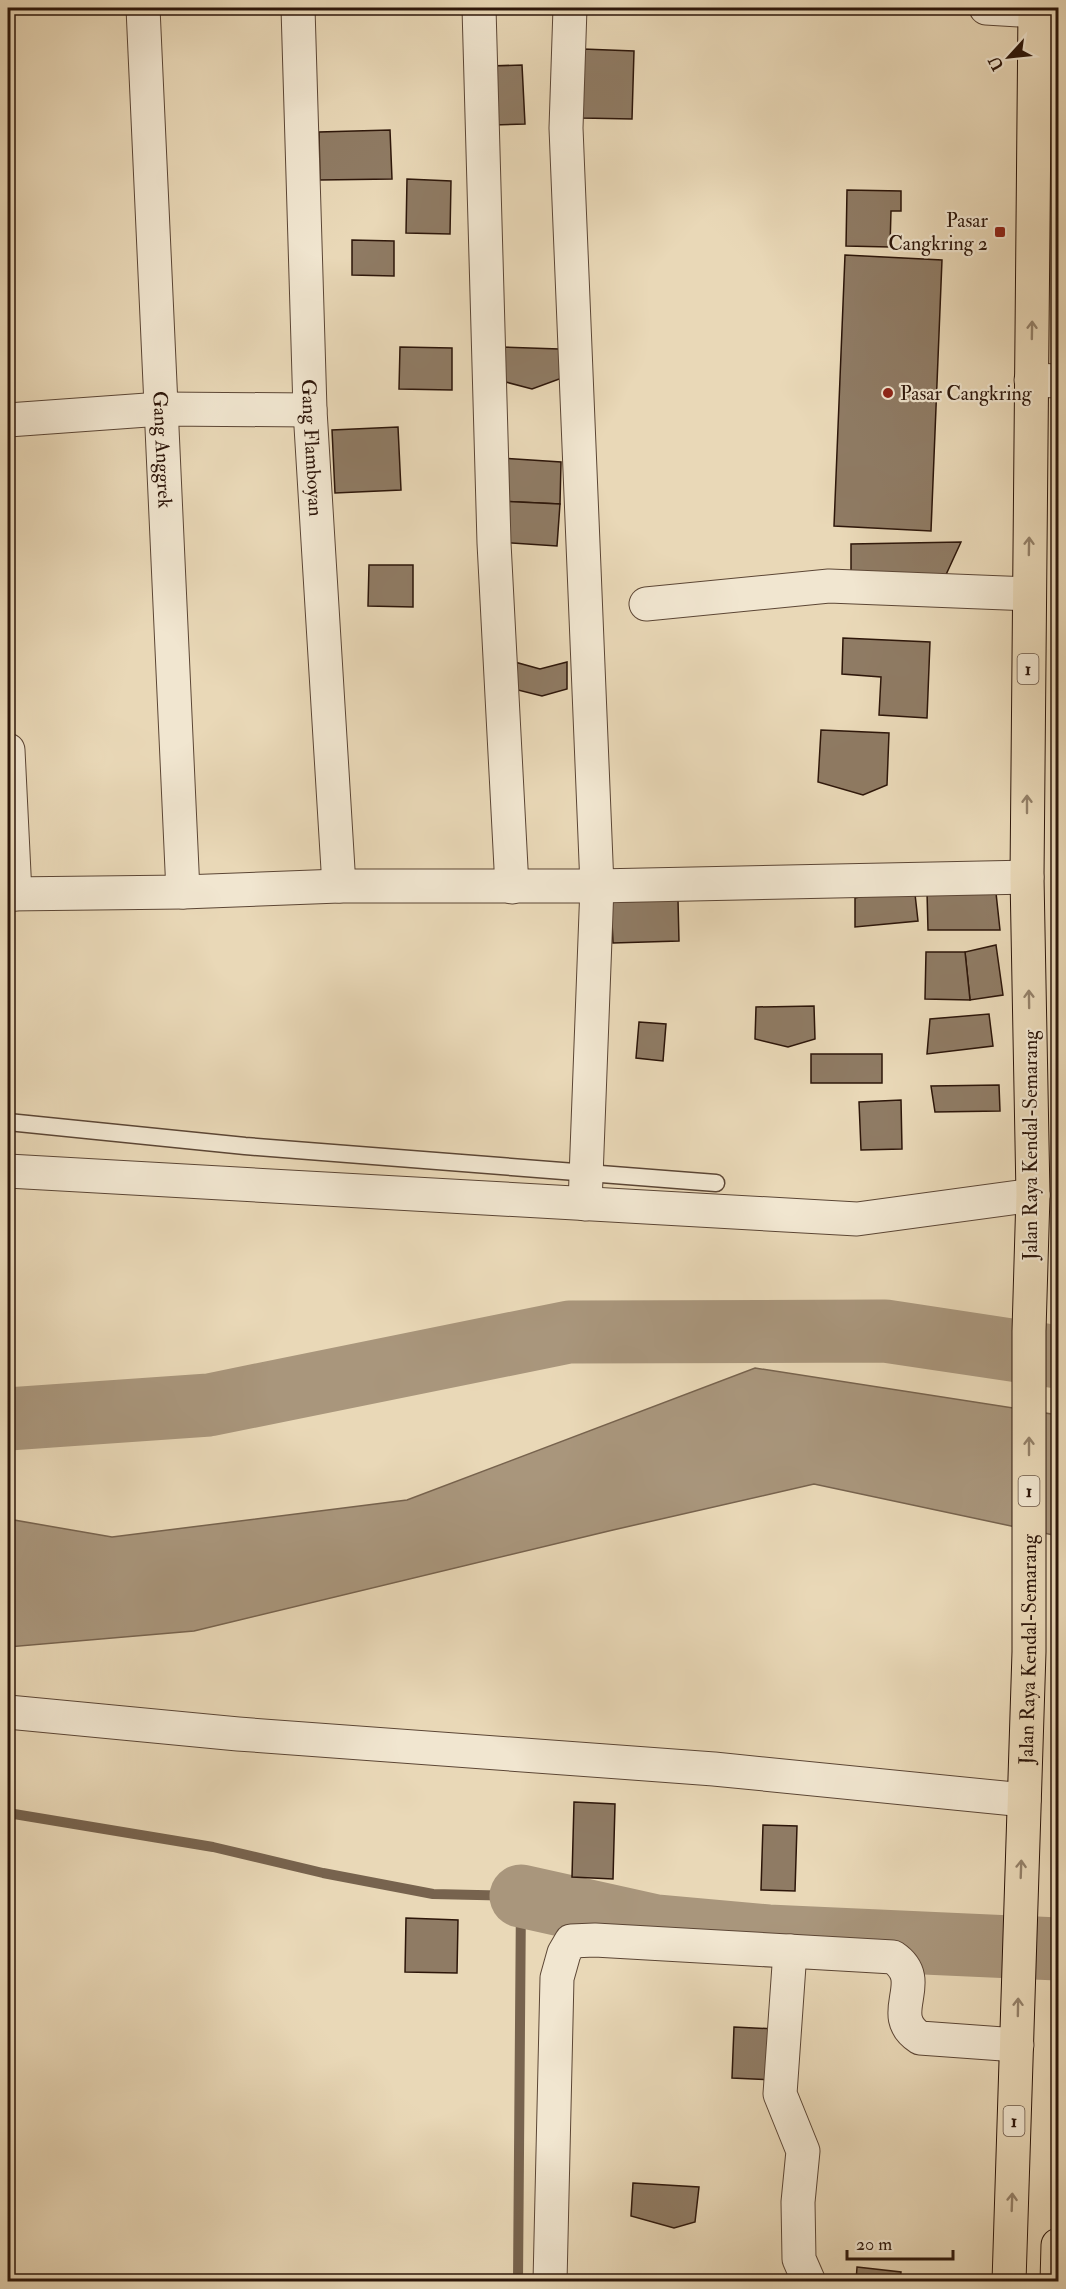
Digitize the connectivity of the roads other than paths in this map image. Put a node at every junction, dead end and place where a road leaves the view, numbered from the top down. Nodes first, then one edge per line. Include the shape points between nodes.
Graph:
1 (143, 8) edge
2 (298, 8) edge
3 (479, 8) edge
4 (570, 8) edge
5 (986, 8) edge
6 (1035, 9) edge
7 (1045, 381) edge
8 (161, 409) junction
9 (310, 410) junction
10 (8, 420) edge
11 (1028, 594) junction
12 (646, 604) dead end
13 (8, 750) edge
14 (1027, 877) junction
15 (339, 886) junction
16 (597, 886) junction
17 (512, 887) junction
18 (183, 892) junction
19 (11, 894) edge
20 (8, 1122) edge
21 (8, 1171) edge
22 (716, 1183) dead end
23 (585, 1188) junction
24 (1033, 1195) junction
25 (8, 1712) edge
26 (1024, 1800) junction
27 (790, 1951) junction
28 (1017, 2045) junction
29 (1059, 2245) edge
30 (550, 2282) edge
31 (809, 2282) edge
32 (1009, 2282) edge
33 (1057, 2282) edge

1 - 8 street, Gang Anggrek
2 - 9 street, Gang Flamboyan
3 - 17 street via 494,543
4 - 16 street via 566,128
5 - 6 street
7 -> 6 highway, Jalan Raya Kendal-Semarang / 1
11 -> 7 highway, Jalan Raya Kendal-Semarang / 1
8 - 9 street
8 - 10 street
8 - 18 street, Gang Anggrek
9 - 15 street, Gang Flamboyan
11 - 12 street via 829,586
14 -> 11 highway, Jalan Raya Kendal-Semarang / 1
13 - 19 street
14 - 16 street
24 -> 14 highway, Jalan Raya Kendal-Semarang / 1
15 - 17 street
15 - 18 street
16 - 17 street
16 - 23 street
18 - 19 street
20 - 23 lane via 246,1146
21 - 23 street
22 - 23 lane
23 - 24 street via 857,1219
26 -> 24 highway, Jalan Raya Kendal-Semarang / 1
25 - 26 street via 238,1734 714,1769
28 -> 26 highway, Jalan Raya Kendal-Semarang / 1
27 - 28 street via 893,1957 903,1964 908,1975 905,2022 911,2032 920,2038
27 - 30 street via 571,1941 557,1978
27 - 31 street via 780,2094 803,2151 798,2202 799,2259
32 -> 28 highway, Jalan Raya Kendal-Semarang / 1
29 - 33 highway

